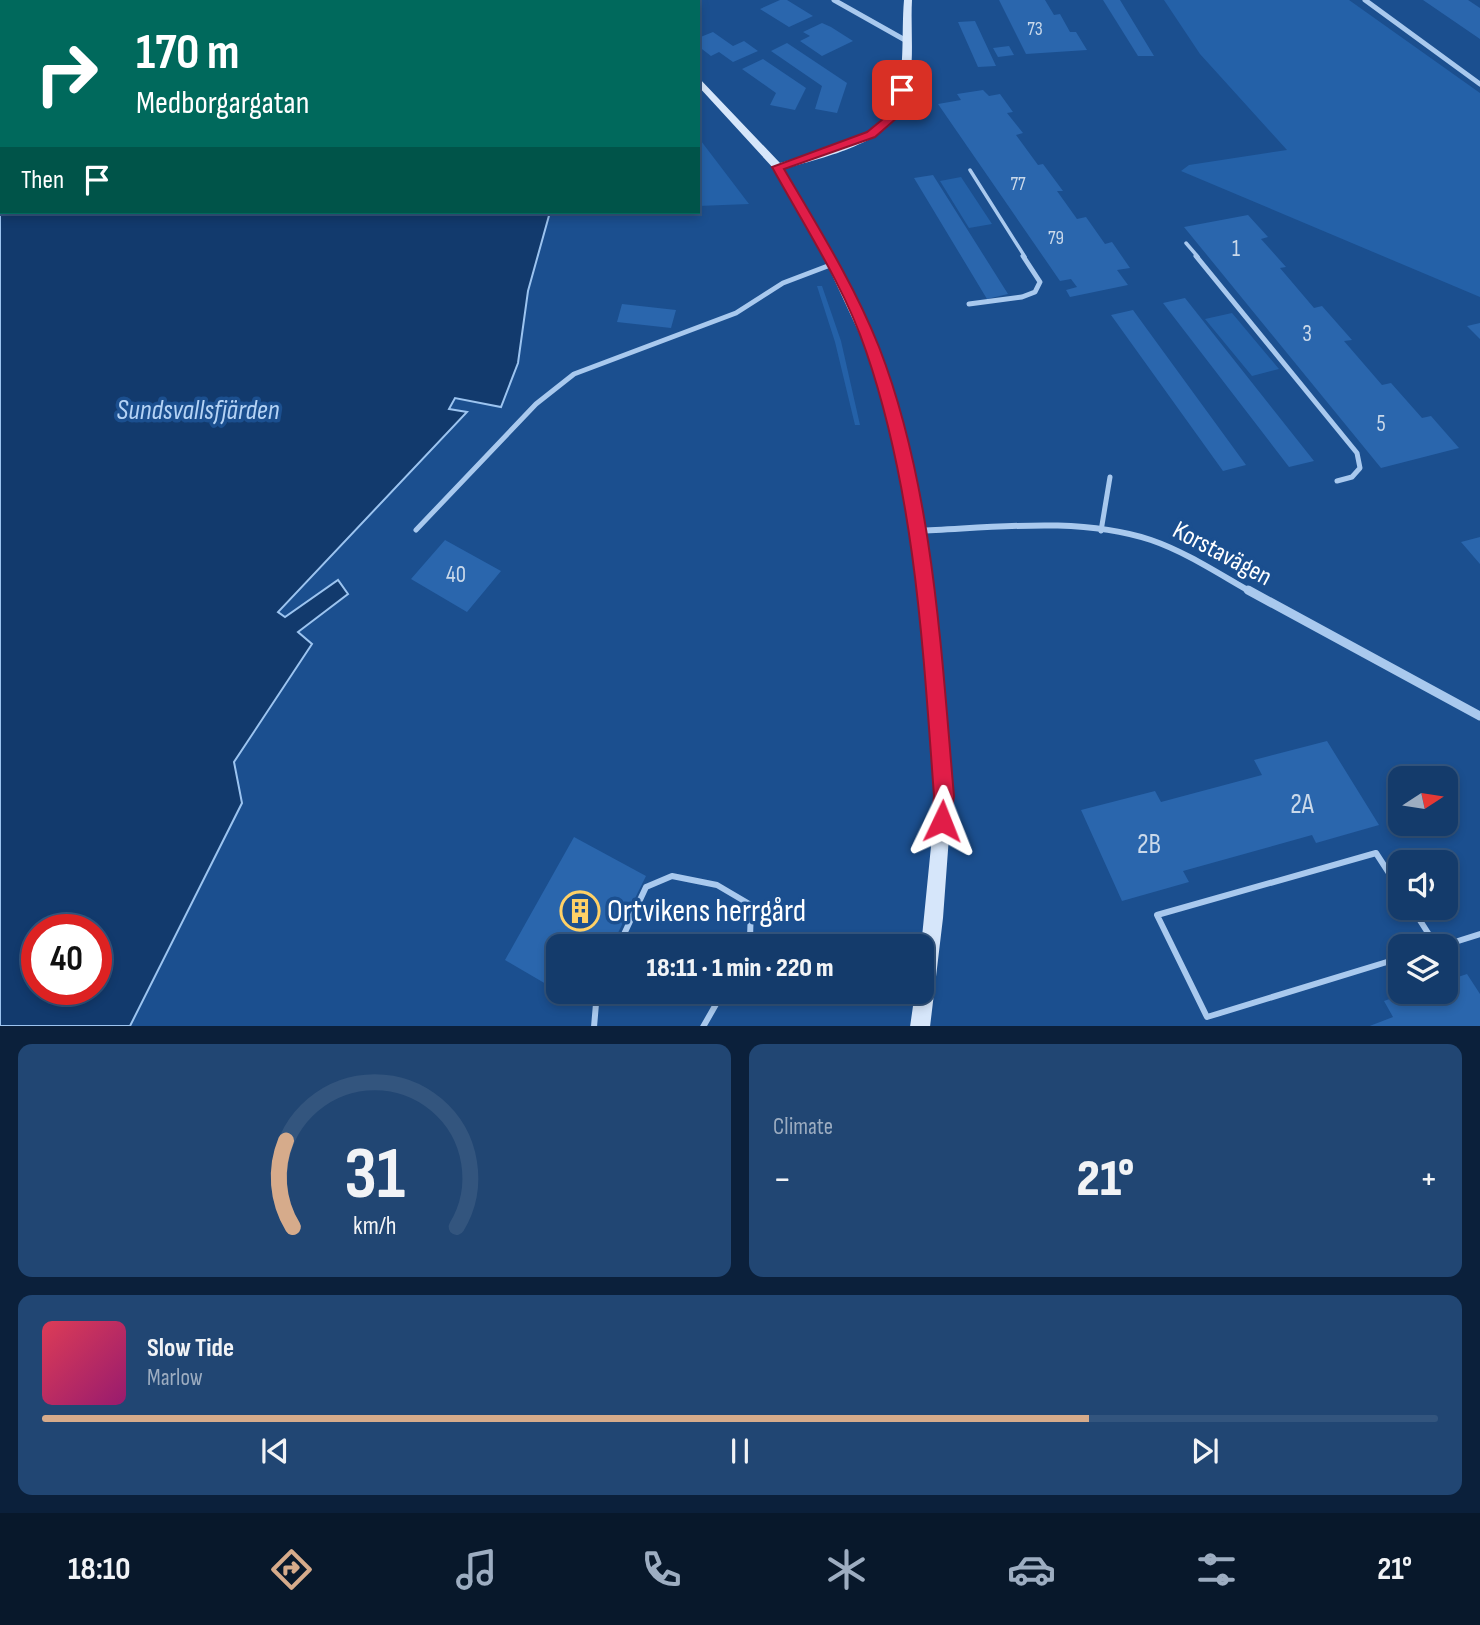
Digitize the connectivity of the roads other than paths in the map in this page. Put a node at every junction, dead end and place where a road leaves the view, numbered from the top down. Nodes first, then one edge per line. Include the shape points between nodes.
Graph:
1 (834, 0) edge
2 (908, 0) edge
3 (1365, 0) edge
4 (905, 40) junction
5 (700, 81) edge
6 (1480, 84) edge
7 (778, 167) junction
8 (970, 170) dead end
9 (1186, 243) dead end
10 (833, 264) junction
11 (969, 304) dead end
12 (1110, 477) dead end
13 (1337, 481) dead end
14 (416, 530) dead end
15 (917, 531) junction
16 (1101, 531) junction
17 (1480, 716) edge
18 (1388, 872) edge
19 (624, 934) edge
20 (750, 934) edge
21 (1480, 934) edge
22 (1458, 941) edge
23 (1388, 962) edge
24 (596, 1004) edge
25 (716, 1004) edge
26 (594, 1026) edge
27 (705, 1026) edge
28 (920, 1026) edge

1 - 4 street
2 - 4 street
3 - 6 street
4 - 7 street via 902,90 893,117 871,135
5 - 7 street
7 - 10 street
8 - 11 lane via 1040,282 1035,292 1022,297
9 - 13 lane via 1357,453 1360,468 1352,477
10 - 14 lane via 783,283 736,313 574,373 536,404
10 - 15 street via 873,350 895,421
12 - 16 lane
15 - 16 street, Korstavägen
15 - 28 street via 944,796
16 - 17 street, Korstavägen via 1150,540 1184,555
18 - 23 lane via 1376,853 1157,915 1207,1017
19 - 20 lane via 646,887 672,876 717,885 751,905
21 - 22 lane
24 - 26 lane
25 - 27 lane

